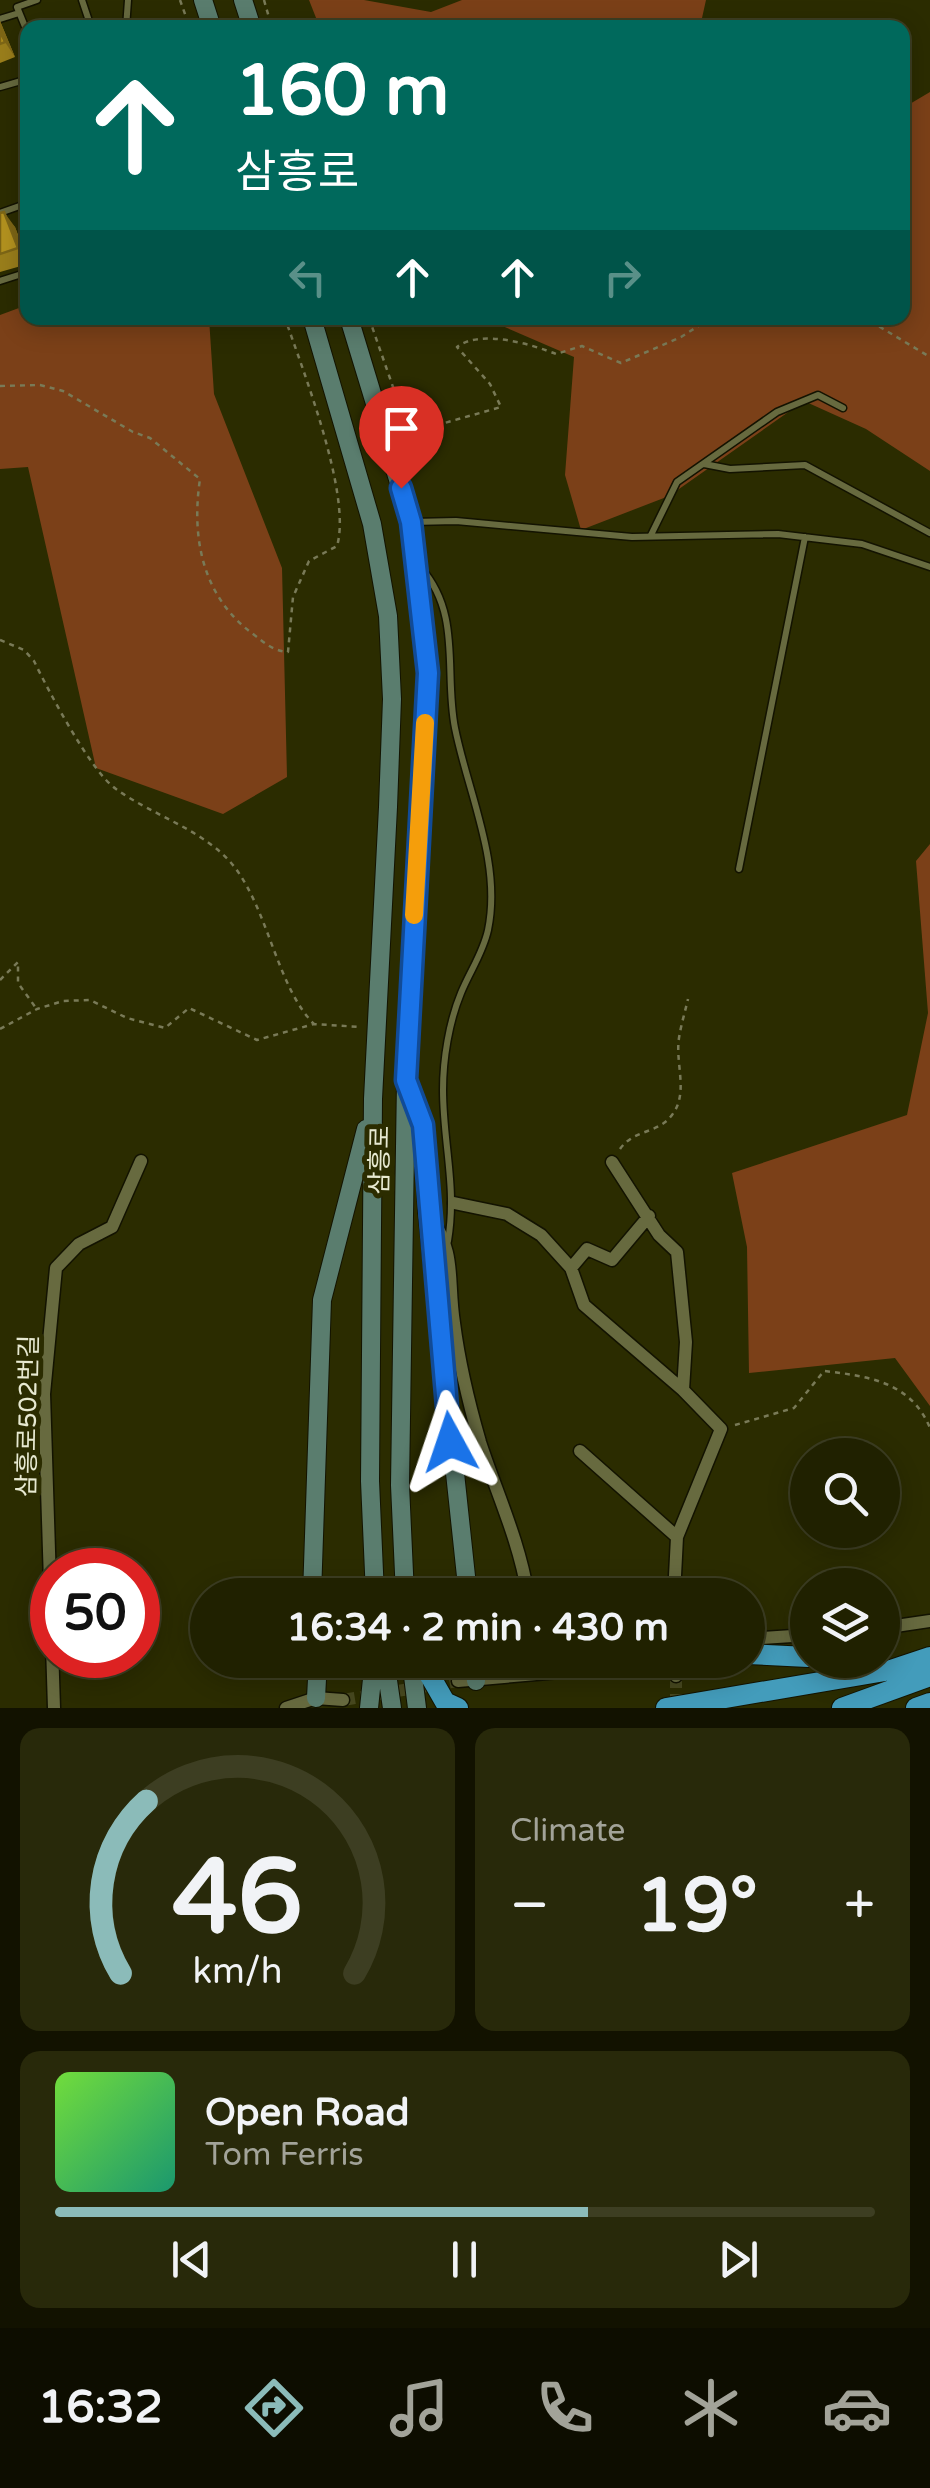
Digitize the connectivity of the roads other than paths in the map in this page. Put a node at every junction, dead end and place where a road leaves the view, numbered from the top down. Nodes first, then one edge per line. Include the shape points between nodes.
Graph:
1 (37, 0) edge
2 (20, 12) junction
3 (0, 20) edge
4 (23, 20) edge
5 (314, 325) edge
6 (351, 325) edge
7 (843, 408) dead end
8 (703, 464) junction
9 (411, 522) junction
10 (930, 533) edge
11 (650, 536) junction
12 (804, 537) junction
13 (417, 564) junction
14 (930, 567) edge
15 (739, 870) dead end
16 (406, 1080) junction
17 (373, 1099) junction
18 (141, 1161) dead end
19 (612, 1162) road end
20 (454, 1203) junction
21 (427, 1210) junction
22 (649, 1216) junction
23 (448, 1241) junction
24 (571, 1268) junction
25 (684, 1390) junction
26 (580, 1451) dead end
27 (678, 1537) junction
28 (313, 1578) edge
29 (374, 1578) edge
30 (404, 1578) edge
31 (466, 1578) edge
32 (524, 1578) edge
33 (675, 1578) edge
34 (930, 1621) edge
35 (900, 1625) edge
36 (790, 1636) edge
37 (765, 1638) edge
38 (930, 1653) edge
39 (765, 1655) edge
40 (790, 1656) edge
41 (900, 1656) edge
42 (930, 1676) edge
43 (317, 1678) edge
44 (372, 1678) edge
45 (388, 1678) edge
46 (413, 1678) edge
47 (431, 1678) edge
48 (468, 1678) edge
49 (490, 1678) edge
50 (467, 1681) joint
51 (316, 1698) junction
52 (343, 1700) dead end
53 (930, 1703) edge
54 (54, 1708) edge
55 (286, 1708) edge
56 (370, 1708) edge
57 (392, 1708) edge
58 (417, 1708) edge
59 (458, 1708) edge
60 (666, 1708) edge
61 (842, 1708) edge
62 (916, 1708) edge

1 - 2 lane via 18,7
2 - 3 lane
2 - 4 lane
5 - 17 main road, 삼흥로 via 372,524 388,616 392,699
6 - 9 main road, 삼흥로
7 - 8 lane via 818,395 804,400
8 - 10 lane via 805,465
8 - 11 lane via 677,482
9 - 11 lane
9 - 13 main road, 삼흥로
11 - 12 lane
12 - 14 lane via 862,544
12 - 15 lane
13 - 16 main road, 삼흥로 via 428,673
13 - 20 lane via 435,585 450,637 454,724 490,881 488,927 446,1050 443,1092
16 - 21 main road via 423,1125
16 - 30 main road, 삼흥로
17 - 28 main road via 322,1300
17 - 29 main road, 삼흥로
18 - 54 street, 삼흥로502번길 via 112,1227 79,1244 56,1268 44,1394
19 - 22 street
20 - 23 lane
20 - 24 street via 507,1214 542,1235
21 - 23 street
21 - 31 main road
22 - 24 street via 612,1260 587,1249
22 - 25 street via 677,1252
23 - 32 street via 466,1384
24 - 25 street via 584,1305
25 - 27 street via 722,1429
26 - 27 street
27 - 33 street
34 - 35 street
36 - 37 street
38 - 41 highway
38 - 60 highway via 891,1670
39 - 40 highway
42 - 61 highway
43 - 51 main road
44 - 56 main road
45 - 57 main road
46 - 58 main road
47 - 59 highway via 445,1702
48 - 50 main road
49 - 50 street
51 - 52 street
51 - 55 street
53 - 62 highway

